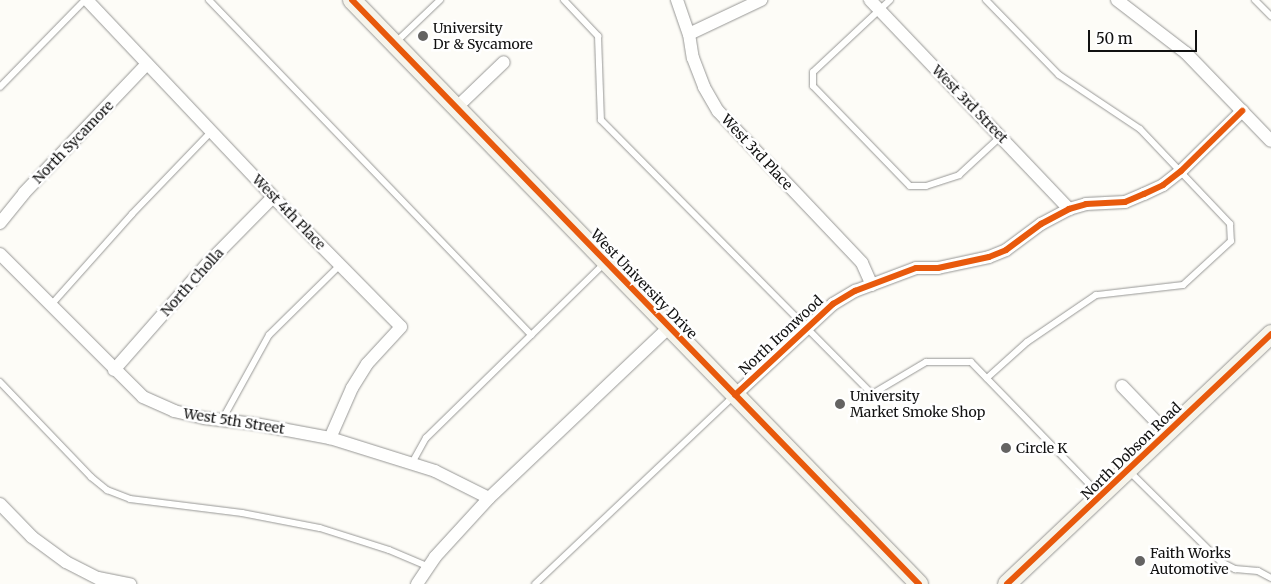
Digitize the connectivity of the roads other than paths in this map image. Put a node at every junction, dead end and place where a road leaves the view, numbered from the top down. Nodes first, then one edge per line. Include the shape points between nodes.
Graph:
1 (86, 0) edge
2 (209, 0) edge
3 (352, 0) edge
4 (440, 0) edge
5 (564, 0) edge
6 (677, 0) edge
7 (761, 0) edge
8 (870, 0) edge
9 (890, 0) edge
10 (986, 0) edge
11 (1117, 0) edge
12 (1255, 0) edge
13 (879, 10) junction
14 (1271, 16) edge
15 (689, 34) junction
16 (394, 44) junction
17 (504, 62) dead end
18 (148, 64) junction
19 (0, 87) edge
20 (456, 108) junction
21 (1242, 111) junction
22 (211, 132) junction
23 (1000, 137) junction
24 (1271, 141) edge
25 (1181, 171) junction
26 (273, 197) junction
27 (1069, 208) junction
28 (0, 222) edge
29 (0, 254) edge
30 (606, 262) junction
31 (340, 265) junction
32 (872, 285) junction
33 (51, 305) junction
34 (669, 327) junction
35 (805, 329) junction
36 (1271, 334) edge
37 (531, 335) junction
38 (114, 370) junction
39 (987, 378) junction
40 (0, 382) edge
41 (1122, 386) dead end
42 (735, 395) junction
43 (222, 420) junction
44 (1167, 433) junction
45 (330, 438) junction
46 (412, 463) junction
47 (1129, 470) junction
48 (1101, 496) junction
49 (489, 498) junction
50 (0, 504) edge
51 (429, 567) junction
52 (1271, 578) edge
53 (130, 584) edge
54 (417, 584) edge
55 (536, 584) edge
56 (919, 584) edge
57 (1007, 584) edge

1 - 18 street, West 4th Place
1 - 19 lane
2 - 37 lane
3 - 16 main road, West University Drive
4 - 16 lane
5 - 35 lane via 598,36 601,120
6 - 15 street, West 3rd Place
7 - 15 street
8 - 13 street, West 3rd Street
9 - 13 lane
10 - 25 lane via 1059,75 1140,129
11 - 21 street via 1186,53
12 - 14 lane
13 - 23 street, West 3rd Street
13 - 23 lane via 813,72 813,86 910,186 926,186 959,175
15 - 32 street, West 3rd Place via 701,80 718,111 862,263
16 - 20 main road, West University Drive
17 - 20 street
18 - 22 street, West 4th Place
18 - 28 street, North Sycamore
20 - 30 main road, West University Drive
21 - 24 street
21 - 25 street, North Ironwood
22 - 26 street, West 4th Place
22 - 33 lane
23 - 27 street, West 3rd Street
25 - 27 street, North Ironwood via 1163,185 1125,202
25 - 39 lane via 1230,224 1231,241 1184,285 1096,295 1027,342
26 - 31 street, West 4th Place
26 - 38 street, North Cholla via 207,264
27 - 32 street, North Ironwood via 1006,250 989,257 938,268 916,268
29 - 33 street, West 5th Street
30 - 34 main road, West University Drive
30 - 37 lane
31 - 43 lane via 269,335
31 - 45 street, West 4th Place via 401,327 367,364 352,388
32 - 35 street, North Ironwood via 833,304
33 - 38 street, West 5th Street
34 - 42 main road, West University Drive
34 - 49 street
35 - 39 lane via 872,394 926,362 971,362
35 - 42 street, North Ironwood
36 - 44 main road, North Dobson Road
37 - 46 lane via 426,438
38 - 43 street, West 5th Street via 143,397 174,411
39 - 48 lane
40 - 51 lane via 107,490 130,499 242,513 320,528 389,550
41 - 44 street
42 - 55 lane
42 - 56 main road, West University Drive
43 - 45 street, West 5th Street
44 - 47 main road, North Dobson Road
45 - 46 street, West 5th Street
46 - 49 street, West 5th Street
47 - 48 main road, North Dobson Road
47 - 52 lane via 1221,562 1235,569 1258,571
48 - 57 main road, North Dobson Road
49 - 51 street
50 - 53 street via 32,537 66,562 98,578
51 - 54 street

